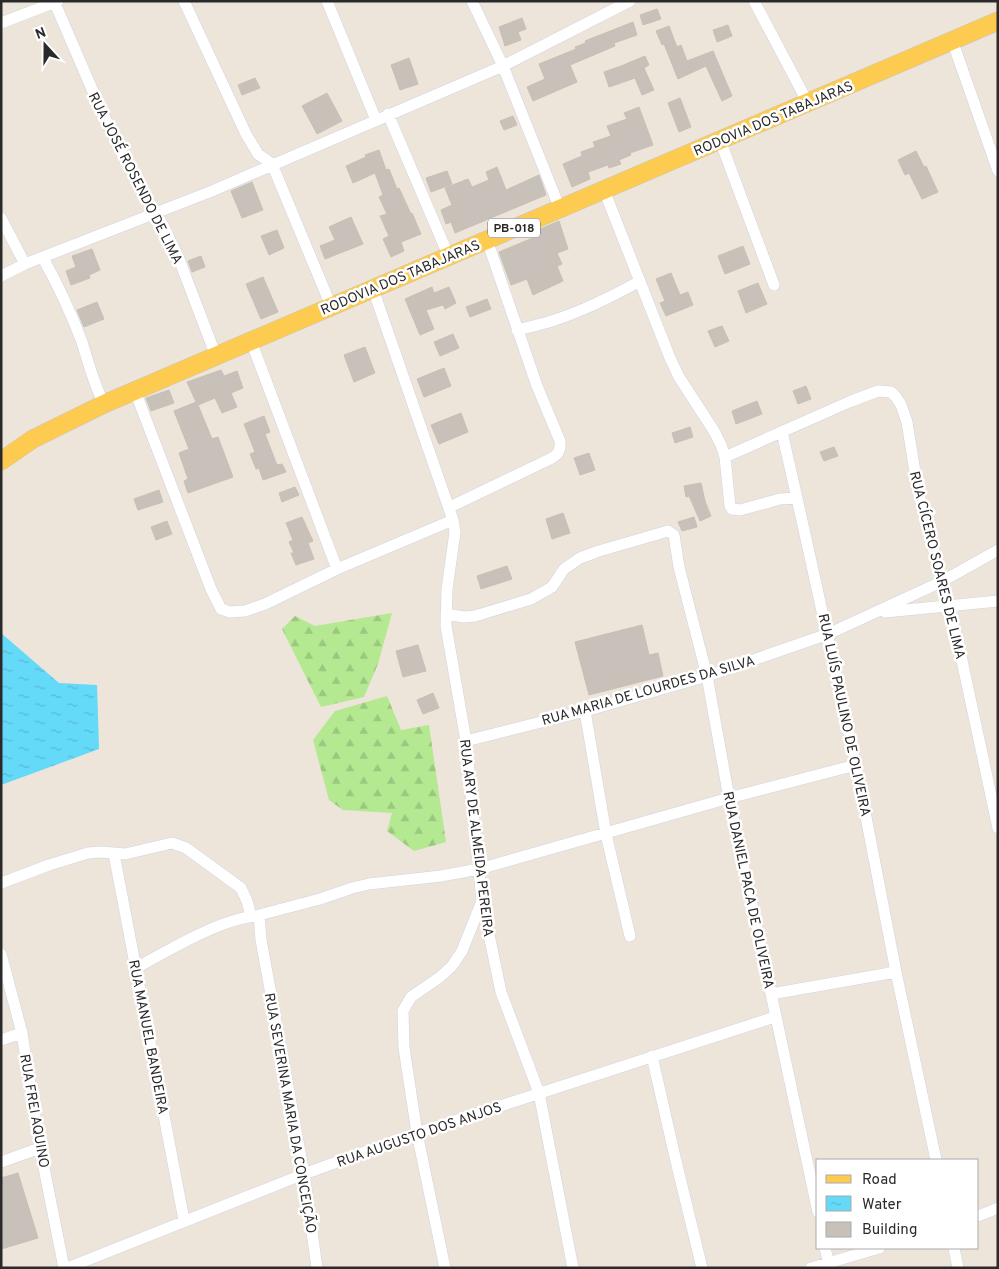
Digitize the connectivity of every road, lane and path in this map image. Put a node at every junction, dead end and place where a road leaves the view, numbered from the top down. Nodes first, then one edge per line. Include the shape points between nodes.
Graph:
1 (184, 1) edge
2 (327, 1) edge
3 (472, 1) edge
4 (630, 1) edge
5 (754, 1) edge
6 (56, 2) edge
7 (998, 21) edge
8 (1, 24) edge
9 (952, 40) junction
10 (502, 66) junction
11 (808, 103) junction
12 (388, 114) junction
13 (376, 120) junction
14 (720, 140) junction
15 (272, 164) junction
16 (998, 171) edge
17 (604, 190) junction
18 (560, 209) junction
19 (156, 213) junction
20 (1, 218) edge
21 (487, 240) junction
22 (449, 256) junction
23 (43, 258) junction
24 (26, 264) junction
25 (1, 276) edge
26 (640, 280) junction
27 (774, 285) dead end
28 (373, 289) junction
29 (331, 306) junction
30 (517, 330) junction
31 (251, 341) junction
32 (216, 356) junction
33 (135, 391) junction
34 (104, 404) junction
35 (782, 432) junction
36 (725, 457) junction
37 (1, 461) edge
38 (797, 498) junction
39 (450, 506) junction
40 (453, 520) junction
41 (998, 550) edge
42 (337, 569) junction
43 (941, 582) junction
44 (998, 601) edge
45 (948, 606) junction
46 (876, 613) junction
47 (446, 614) junction
48 (828, 634) junction
49 (707, 676) junction
50 (585, 711) junction
51 (466, 741) junction
52 (856, 765) junction
53 (729, 798) junction
54 (998, 828) edge
55 (606, 834) junction
56 (114, 854) junction
57 (479, 869) junction
58 (1, 883) edge
59 (482, 902) junction
60 (255, 916) junction
61 (630, 936) dead end
62 (1, 954) edge
63 (136, 968) junction
64 (896, 972) junction
65 (771, 994) junction
66 (776, 1016) junction
67 (22, 1033) junction
68 (1, 1040) edge
69 (652, 1056) junction
70 (539, 1093) junction
71 (417, 1133) junction
72 (40, 1148) junction
73 (936, 1159) edge
74 (1, 1162) edge
75 (304, 1174) junction
76 (816, 1203) edge
77 (998, 1208) edge
78 (979, 1216) edge
79 (184, 1220) junction
80 (825, 1249) edge
81 (876, 1249) edge
82 (954, 1249) edge
83 (829, 1265) edge
84 (66, 1268) edge
85 (317, 1268) edge
86 (444, 1268) edge
87 (573, 1268) edge
88 (702, 1268) edge
89 (811, 1268) edge
90 (958, 1268) edge

1 - 15 street via 246,134 258,154
2 - 13 street
3 - 10 street
4 - 10 street
5 - 11 street
6 - 8 street
6 - 19 street, RUA JOSÉ ROSENDO DE LIMA via 101,110
7 - 9 main road, RODOVIA DOS TABAJARAS / PB-018
9 - 11 main road, RODOVIA DOS TABAJARAS / PB-018
9 - 16 street
10 - 12 street
10 - 18 street
11 - 14 main road, RODOVIA DOS TABAJARAS / PB-018
12 - 13 street
12 - 22 street
13 - 15 street
14 - 17 main road, RODOVIA DOS TABAJARAS / PB-018
14 - 27 street
15 - 19 street
15 - 29 street
17 - 18 main road, RODOVIA DOS TABAJARAS / PB-018
17 - 26 street
18 - 21 main road, RODOVIA DOS TABAJARAS / PB-018
19 - 23 street
19 - 32 street, RUA JOSÉ ROSENDO DE LIMA via 179,259
20 - 24 street
21 - 22 main road, RODOVIA DOS TABAJARAS / PB-018
21 - 30 street
22 - 28 main road, RODOVIA DOS TABAJARAS / PB-018
23 - 24 street
23 - 34 street via 69,309 93,382
24 - 25 street
26 - 30 street via 576,312
26 - 36 street via 679,377 714,431
28 - 29 main road, RODOVIA DOS TABAJARAS / PB-018
28 - 39 street, RUA ARY DE ALMEIDA PEREIRA
29 - 31 main road, RODOVIA DOS TABAJARAS / PB-018
30 - 39 street via 560,441 559,452
31 - 32 main road, RODOVIA DOS TABAJARAS / PB-018
31 - 42 street
32 - 33 main road, RODOVIA DOS TABAJARAS / PB-018
33 - 34 main road, RODOVIA DOS TABAJARAS / PB-018
33 - 42 street via 221,609 245,611
34 - 37 main road, RODOVIA DOS TABAJARAS / PB-018 via 33,440
35 - 36 street, RUA CÍCERO SOARES DE LIMA
35 - 38 street, RUA LUÍS PAULINO DE OLIVEIRA
35 - 43 street, RUA CÍCERO SOARES DE LIMA via 878,391 891,392 904,410 918,491
36 - 38 street via 732,509
38 - 48 street, RUA LUÍS PAULINO DE OLIVEIRA
39 - 40 street, RUA ARY DE ALMEIDA PEREIRA
40 - 42 street
40 - 47 street, RUA ARY DE ALMEIDA PEREIRA via 455,532
41 - 43 street, RUA MARIA DE LOURDES DA SILVA
43 - 45 street, RUA CÍCERO SOARES DE LIMA
43 - 46 street, RUA MARIA DE LOURDES DA SILVA
44 - 45 street
45 - 46 street
45 - 54 street, RUA CÍCERO SOARES DE LIMA
46 - 48 street, RUA MARIA DE LOURDES DA SILVA
47 - 49 street, RUA DANIEL PACA DE OLIVEIRA via 476,616 531,599 552,587 564,569 580,558 672,532
47 - 51 street, RUA ARY DE ALMEIDA PEREIRA via 448,643
48 - 49 street, RUA MARIA DE LOURDES DA SILVA
48 - 52 street, RUA LUÍS PAULINO DE OLIVEIRA
49 - 50 street, RUA MARIA DE LOURDES DA SILVA
49 - 53 street, RUA DANIEL PACA DE OLIVEIRA
50 - 51 street, RUA MARIA DE LOURDES DA SILVA
50 - 55 street
51 - 57 street, RUA ARY DE ALMEIDA PEREIRA
52 - 53 street
52 - 64 street, RUA LUÍS PAULINO DE OLIVEIRA
53 - 55 street
53 - 65 street, RUA DANIEL PACA DE OLIVEIRA
55 - 57 street
55 - 61 street
56 - 58 street, RUA SEVERINA MARIA DA CONCEIÇÃO via 88,853
56 - 60 street, RUA SEVERINA MARIA DA CONCEIÇÃO via 177,844 240,888
56 - 63 street, RUA MANUEL BANDEIRA
57 - 59 street, RUA ARY DE ALMEIDA PEREIRA
57 - 60 street via 369,884
59 - 70 street, RUA ARY DE ALMEIDA PEREIRA via 501,992
59 - 71 street via 462,951 452,966 411,997 403,1010 404,1048
60 - 63 street via 192,938
60 - 75 street, RUA SEVERINA MARIA DA CONCEIÇÃO
62 - 67 street, RUA FREI AQUINO
63 - 79 street, RUA MANUEL BANDEIRA
64 - 65 street
64 - 73 street, RUA LUÍS PAULINO DE OLIVEIRA
65 - 66 street, RUA DANIEL PACA DE OLIVEIRA
66 - 69 street, RUA AUGUSTO DOS ANJOS
66 - 76 street, RUA DANIEL PACA DE OLIVEIRA
67 - 68 street
67 - 72 street, RUA FREI AQUINO
69 - 70 street, RUA AUGUSTO DOS ANJOS
69 - 88 street
70 - 71 street, RUA AUGUSTO DOS ANJOS
70 - 87 street, RUA ARY DE ALMEIDA PEREIRA
71 - 75 street, RUA AUGUSTO DOS ANJOS
71 - 86 street
72 - 74 street
72 - 84 street, RUA FREI AQUINO
75 - 79 street, RUA AUGUSTO DOS ANJOS
75 - 85 street, RUA SEVERINA MARIA DA CONCEIÇÃO
77 - 78 street
79 - 84 street, RUA AUGUSTO DOS ANJOS
80 - 83 street
81 - 83 street
82 - 90 street
83 - 89 street

